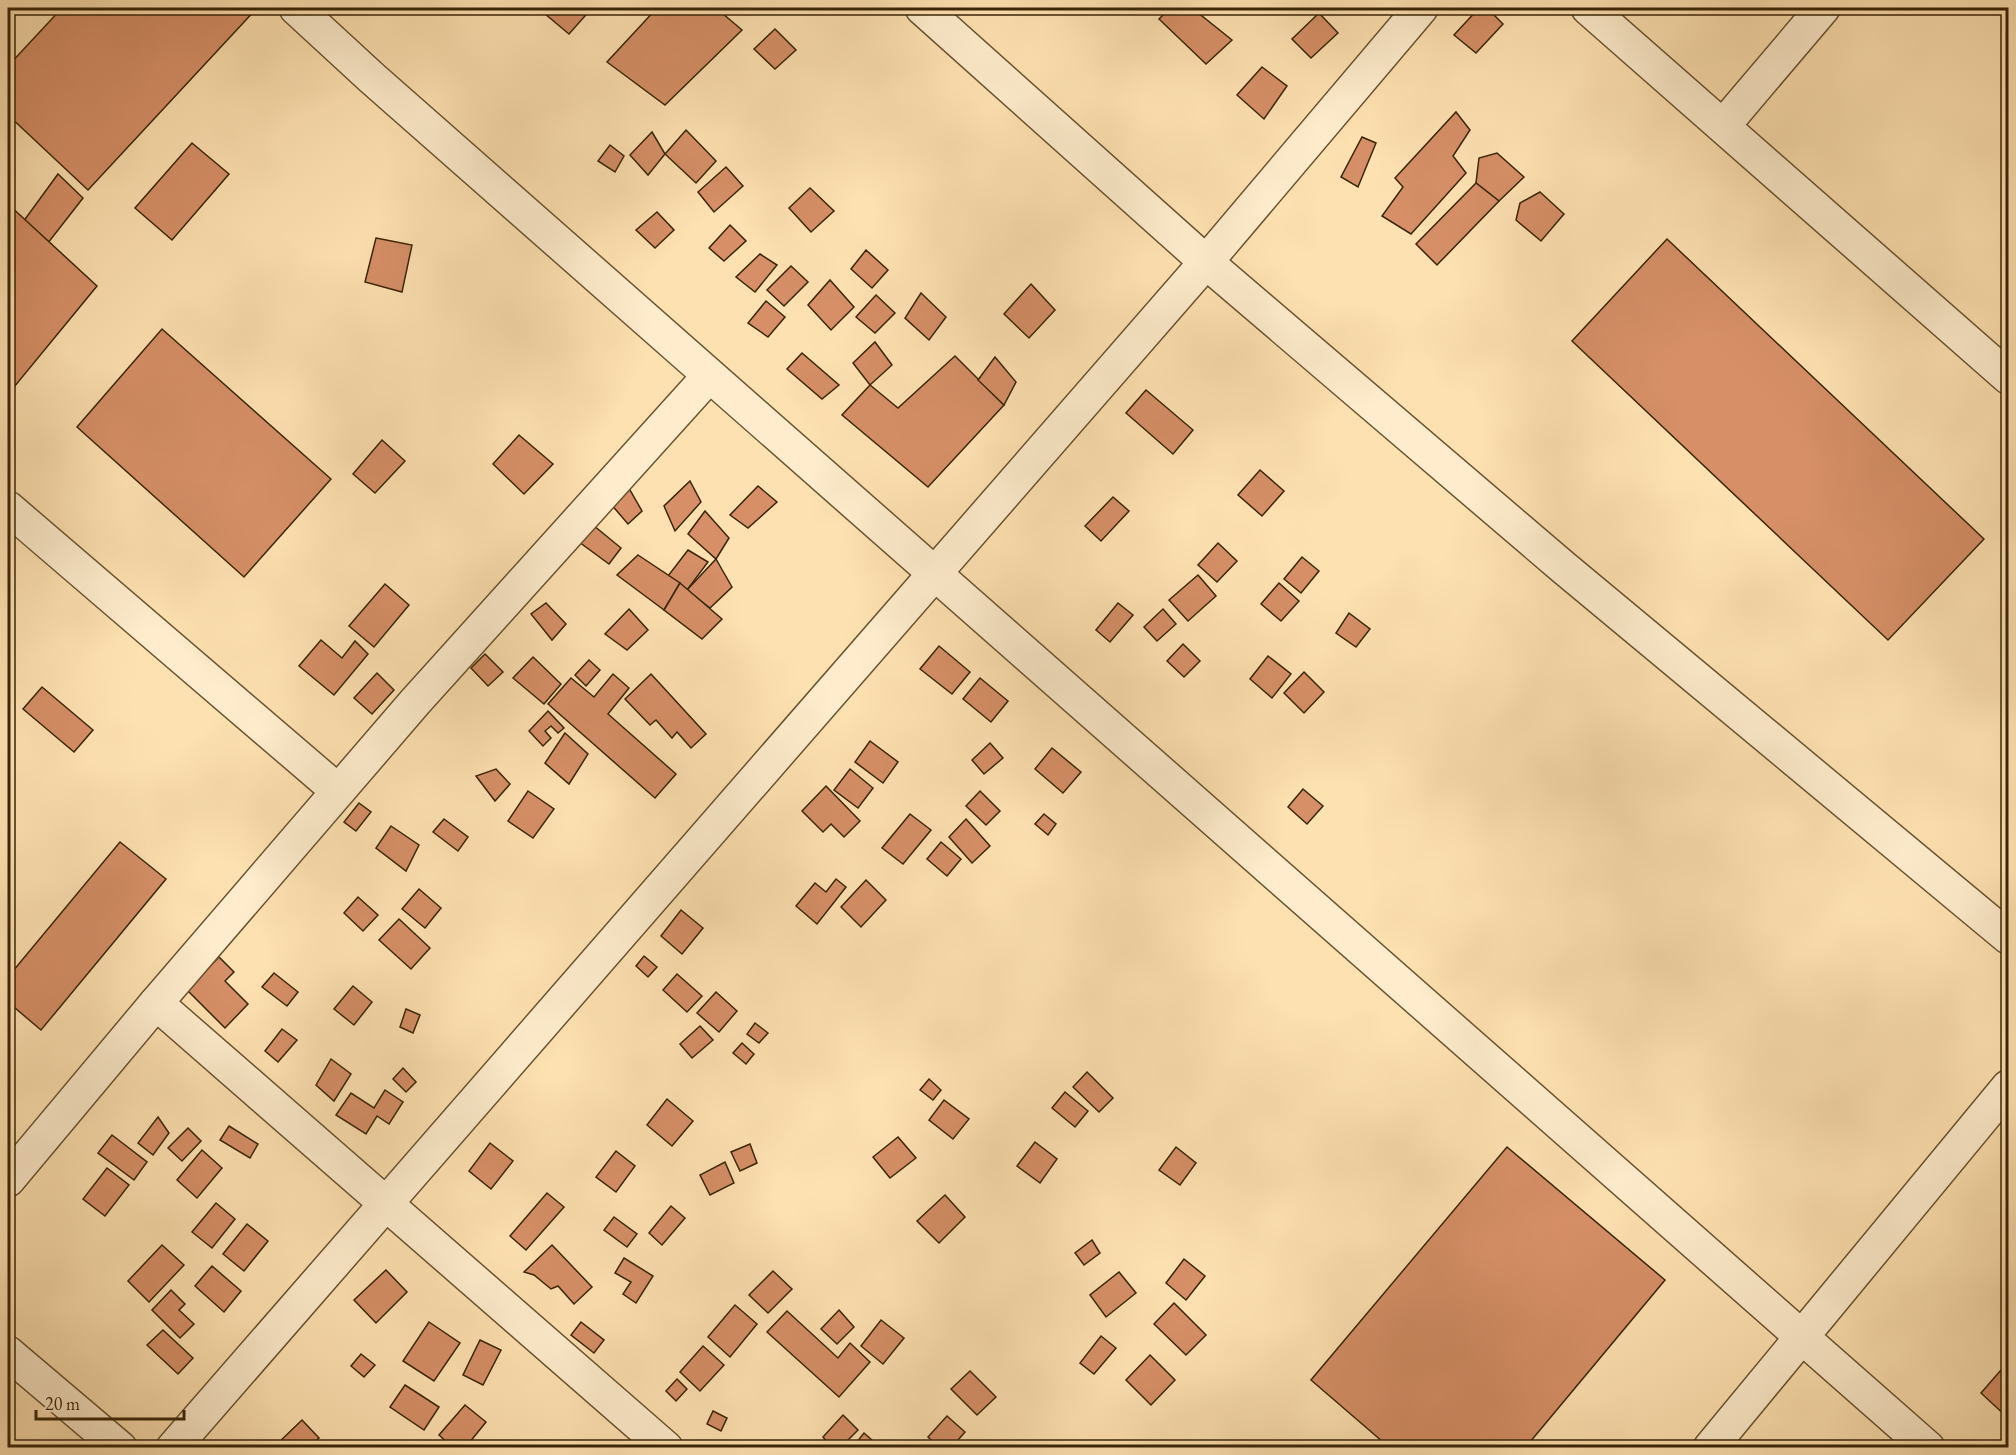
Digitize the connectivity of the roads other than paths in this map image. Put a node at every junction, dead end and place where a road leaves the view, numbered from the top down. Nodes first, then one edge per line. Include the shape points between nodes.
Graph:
1 (296, 8) edge
2 (1421, 8) edge
3 (1588, 8) edge
4 (1823, 8) edge
5 (926, 9) edge
6 (1723, 126) junction
7 (1206, 262) junction
8 (709, 376) junction
9 (2008, 377) edge
10 (8, 508) edge
11 (936, 573) junction
12 (338, 791) junction
13 (2008, 937) edge
14 (156, 1003) junction
15 (2008, 1087) edge
16 (8, 1180) edge
17 (385, 1204) junction
18 (1802, 1337) junction
19 (8, 1353) edge
20 (120, 1448) edge
21 (173, 1448) edge
22 (666, 1448) edge
23 (1710, 1448) edge
24 (1928, 1448) edge

1 - 8 street
2 - 7 street
3 - 6 street
4 - 6 street
5 - 7 street
6 - 9 street
7 - 11 street
7 - 13 street via 1563,567
8 - 11 street
8 - 12 street
10 - 12 street
11 - 17 street
11 - 18 street
12 - 14 street
14 - 16 street
14 - 17 street
15 - 18 street
17 - 21 street
17 - 22 street
18 - 23 street
18 - 24 street
19 - 20 street

